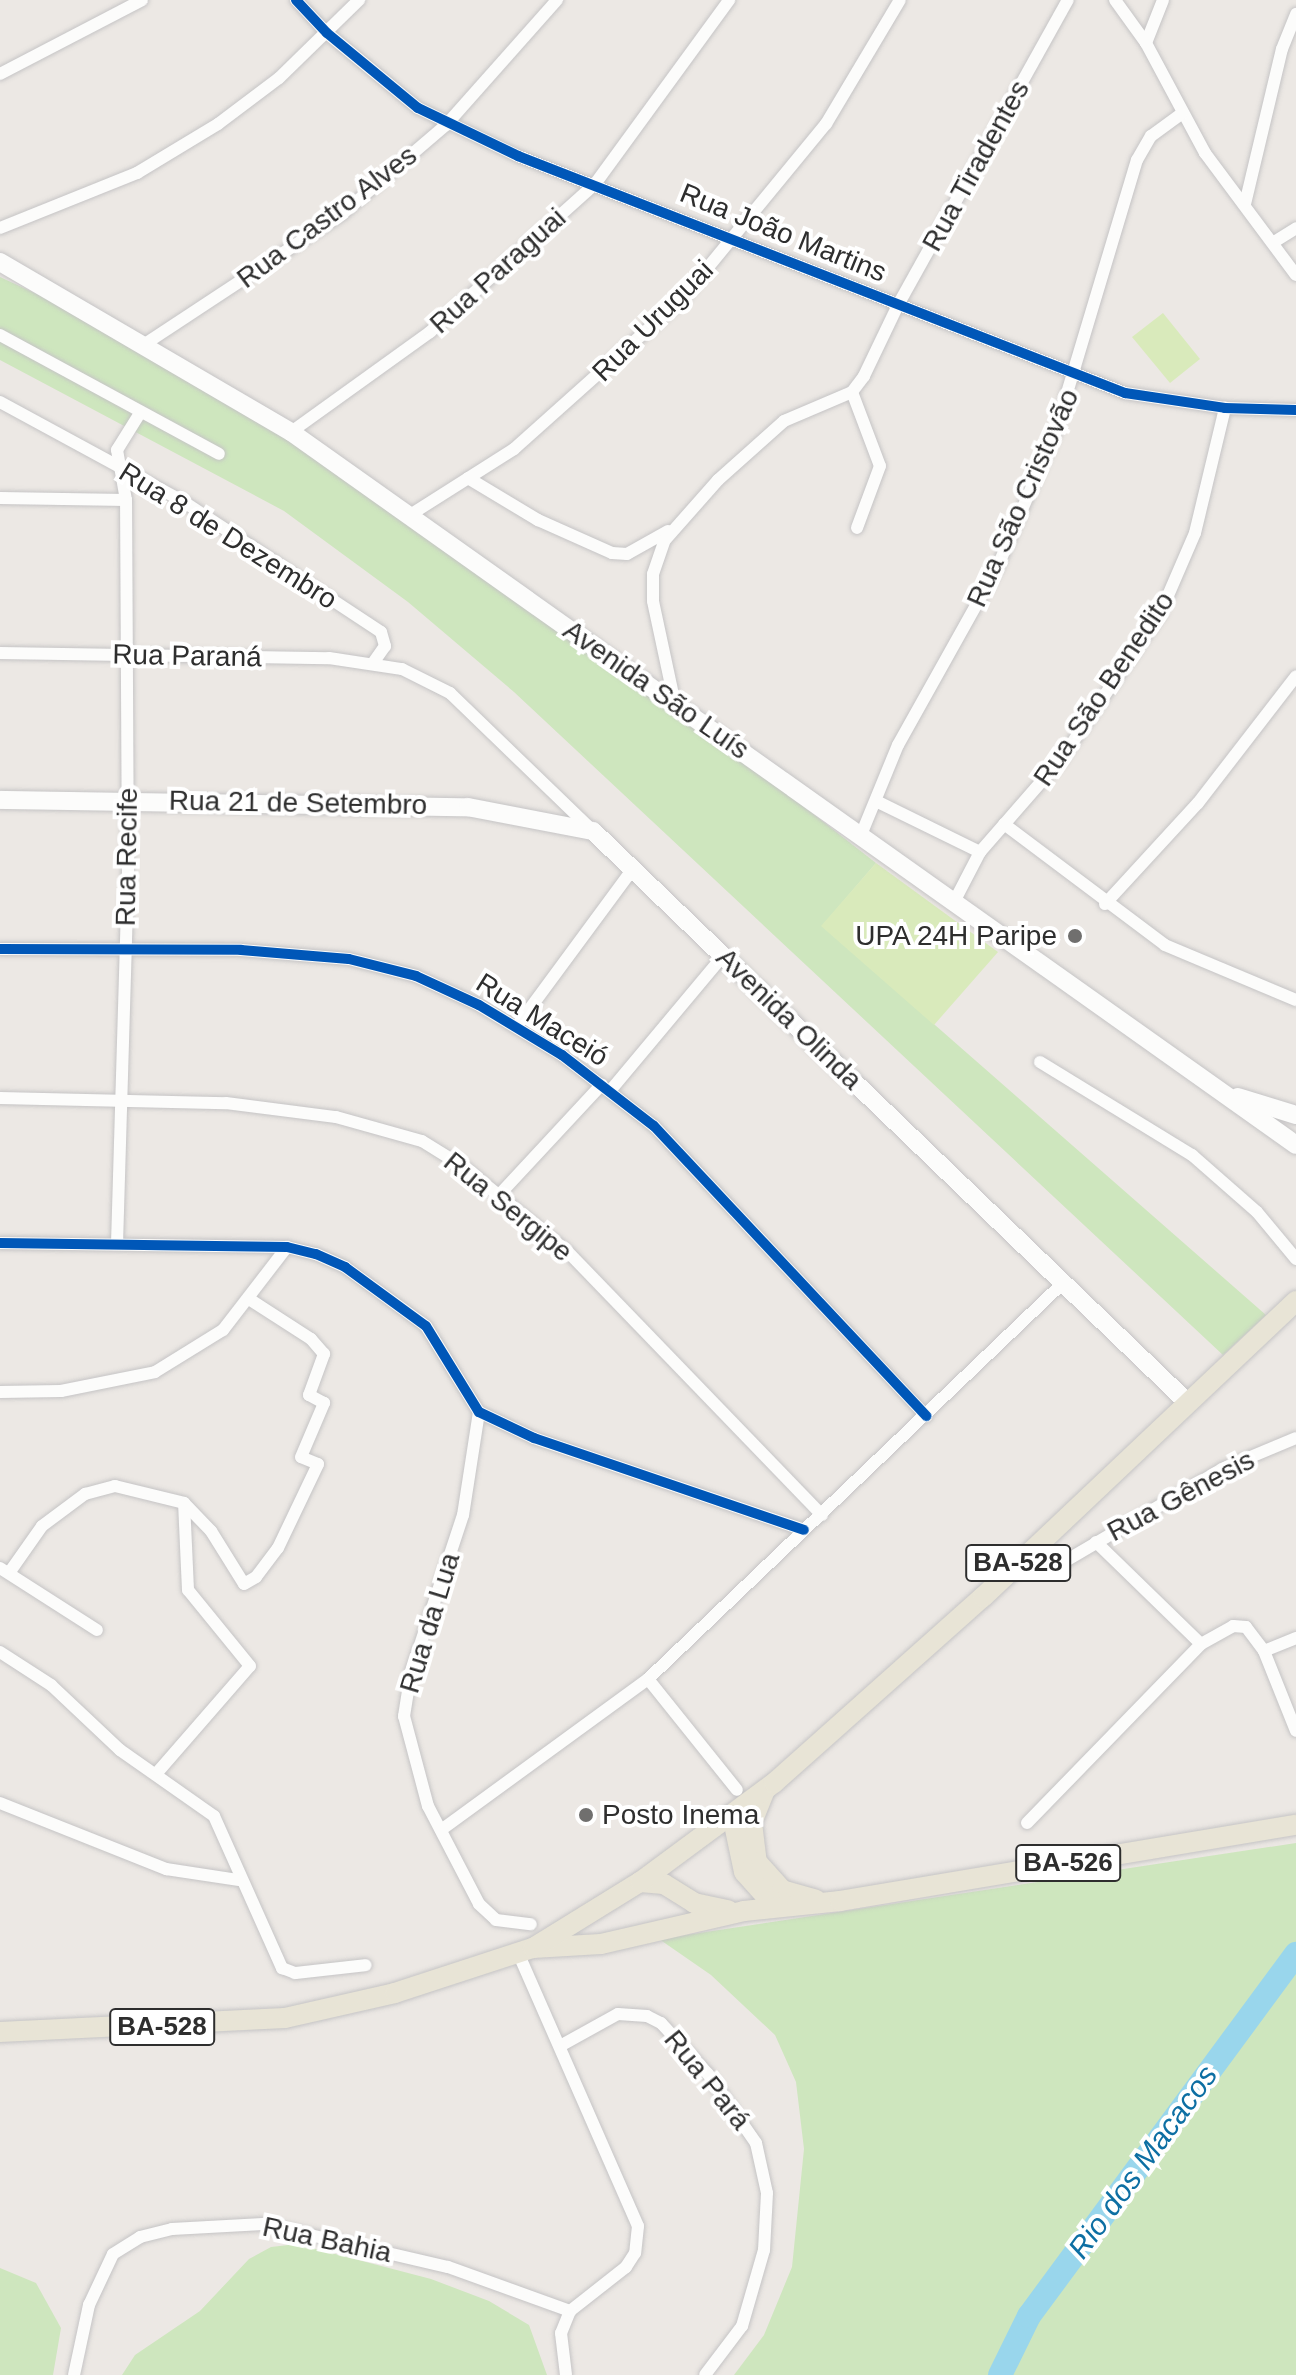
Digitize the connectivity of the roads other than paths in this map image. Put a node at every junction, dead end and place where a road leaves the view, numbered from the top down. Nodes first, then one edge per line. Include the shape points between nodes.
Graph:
1 (142, 0) edge
2 (296, 0) edge
3 (359, 0) edge
4 (557, 0) edge
5 (729, 0) edge
6 (900, 0) edge
7 (1068, 0) edge
8 (1115, 0) edge
9 (1163, 0) edge
10 (1296, 14) edge
11 (327, 33) junction
12 (1146, 43) junction
13 (0, 74) edge
14 (1181, 114) junction
15 (446, 125) junction
16 (595, 184) junction
17 (1245, 204) junction
18 (0, 228) edge
19 (1296, 228) edge
20 (733, 240) junction
21 (1274, 242) junction
22 (0, 262) edge
23 (1296, 275) edge
24 (898, 305) junction
25 (0, 335) edge
26 (145, 344) junction
27 (1076, 376) junction
28 (852, 392) junction
29 (0, 402) edge
30 (1225, 408) junction
31 (1296, 410) edge
32 (140, 413) junction
33 (291, 432) junction
34 (219, 454) dead end
35 (125, 470) junction
36 (468, 478) junction
37 (0, 498) edge
38 (126, 500) junction
39 (410, 515) junction
40 (673, 528) junction
41 (857, 528) dead end
42 (0, 653) edge
43 (128, 655) junction
44 (374, 662) junction
45 (1296, 676) edge
46 (675, 704) junction
47 (0, 800) edge
48 (128, 801) junction
49 (876, 801) junction
50 (1004, 824) junction
51 (593, 831) junction
52 (861, 835) junction
53 (980, 852) junction
54 (632, 870) junction
55 (954, 902) junction
56 (1105, 904) junction
57 (0, 949) edge
58 (126, 950) junction
59 (723, 956) junction
60 (1296, 993) edge
61 (1296, 1000) edge
62 (517, 1026) junction
63 (1040, 1062) dead end
64 (606, 1088) junction
65 (1214, 1088) junction
66 (0, 1098) edge
67 (120, 1100) junction
68 (1296, 1115) edge
69 (1296, 1145) edge
70 (499, 1195) junction
71 (0, 1243) edge
72 (117, 1244) junction
73 (287, 1247) junction
74 (1296, 1259) edge
75 (1063, 1283) junction
76 (249, 1299) junction
77 (1296, 1301) edge
78 (0, 1392) edge
79 (1187, 1402) junction
80 (479, 1412) junction
81 (926, 1416) junction
82 (1296, 1438) edge
83 (184, 1503) junction
84 (822, 1515) junction
85 (804, 1530) junction
86 (1096, 1542) junction
87 (1021, 1560) junction
88 (5, 1571) edge
89 (97, 1630) dead end
90 (1296, 1638) edge
91 (1201, 1644) junction
92 (1264, 1651) junction
93 (0, 1652) edge
94 (648, 1679) junction
95 (1296, 1731) edge
96 (156, 1774) junction
97 (765, 1789) junction
98 (737, 1790) junction
99 (0, 1803) edge
100 (732, 1815) junction
101 (1027, 1823) dead end
102 (1296, 1825) edge
103 (441, 1830) junction
104 (239, 1880) junction
105 (640, 1882) junction
106 (840, 1901) junction
107 (810, 1905) junction
108 (744, 1911) junction
109 (531, 1924) dead end
110 (526, 1952) junction
111 (366, 1965) dead end
112 (0, 2032) edge
113 (560, 2046) junction
114 (570, 2311) junction
115 (74, 2375) edge
116 (566, 2375) edge
117 (705, 2375) edge

1 - 13 street
2 - 11 street, Rua João Martins
3 - 11 street
4 - 15 street, Rua Castro Alves
5 - 16 street, Rua Paraguai
6 - 20 street, Rua Uruguai via 826,124
7 - 24 street, Rua Tiradentes
8 - 12 street
9 - 12 street
10 - 17 street via 1282,49
11 - 15 street, Rua João Martins
11 - 18 street via 218,124 137,173
12 - 14 street
14 - 17 street
14 - 27 street, Rua São Cristovão via 1151,136 1137,160
15 - 16 street, Rua João Martins
15 - 26 street, Rua Castro Alves via 342,214
16 - 20 street, Rua João Martins
16 - 33 street, Rua Paraguai via 430,332
17 - 21 street
19 - 21 street
20 - 24 street, Rua João Martins
20 - 36 street, Rua Uruguai via 682,299 601,375 514,449
21 - 23 street
22 - 26 main road, Avenida São Luís
24 - 27 street, Rua João Martins
24 - 28 street, Rua Tiradentes
25 - 32 street
26 - 33 main road, Avenida São Luís
27 - 30 street, Rua João Martins via 1138,396
27 - 49 street, Rua São Cristovão via 997,568 898,745
28 - 40 street via 784,421
28 - 41 street via 880,466
29 - 35 street, Rua 8 de Dezembro
30 - 31 street, Rua João Martins
30 - 50 street, Rua São Benedito via 1195,533 1160,614 1062,758
32 - 34 street
32 - 35 street, Rua Recife via 117,450
33 - 39 main road, Avenida São Luís
35 - 38 street, Rua Recife
35 - 44 street, Rua 8 de Dezembro via 184,502 381,632 385,646
36 - 39 street, Rua Uruguai
36 - 40 street via 527,514 612,553 627,554
37 - 38 street
38 - 43 street, Rua Recife
39 - 46 main road, Avenida São Luís
40 - 46 street via 653,574 653,601
42 - 43 street, Rua Paraná
43 - 44 street, Rua Paraná
43 - 48 street, Rua Recife
44 - 51 street, Avenida Olinda via 402,669 450,693
45 - 56 street via 1198,803
46 - 52 main road, Avenida São Luís
47 - 48 main road, Rua 21 de Setembro
48 - 51 main road, Rua 21 de Setembro via 468,807
48 - 58 street, Rua Recife
49 - 52 street, Rua São Cristovão
49 - 53 street
50 - 53 street, Rua São Benedito
50 - 56 street
51 - 54 main road, Avenida Olinda
52 - 55 main road, Avenida São Luís
53 - 55 street, Rua São Benedito
54 - 59 main road, Avenida Olinda
54 - 62 street
55 - 65 main road, Avenida São Luís
56 - 61 street via 1199,963
57 - 58 street, Rua Maceió
58 - 62 street, Rua Maceió via 241,950 380,964
58 - 67 street, Rua Recife
59 - 64 street, Rua Maceió
59 - 75 main road, Avenida Olinda
60 - 61 street
62 - 64 street, Rua Maceió
63 - 74 street via 1192,1155 1257,1212
64 - 70 street
64 - 81 street, Rua Maceió via 654,1126
65 - 68 main road
65 - 69 main road, Avenida São Luís
66 - 67 street, Rua Sergipe
67 - 70 street, Rua Sergipe via 226,1103 381,1126 422,1141
67 - 72 street, Rua Recife
70 - 84 street, Rua Sergipe via 567,1251
71 - 72 street
72 - 73 street
73 - 76 street
73 - 80 street via 345,1267 400,1304 445,1351
75 - 79 main road, Avenida Olinda
75 - 81 street
76 - 78 street via 223,1330 155,1372 61,1391
76 - 83 street via 311,1339 324,1354 309,1395 324,1403 301,1457 318,1464 278,1548 244,1584 201,1518
77 - 79 main road, BA-528
79 - 87 main road, BA-528
80 - 85 street via 534,1438
80 - 103 street, Rua da Lua via 463,1515 406,1694 407,1739
81 - 84 street
82 - 86 street, Rua Gênesis via 1222,1469
83 - 88 street via 115,1486 85,1494 42,1526
83 - 96 street via 188,1590 250,1666
84 - 85 street
85 - 94 street
86 - 87 street, Rua Gênesis via 1054,1565
86 - 91 street
87 - 97 main road, BA-528
88 - 89 street
90 - 92 street
91 - 92 street via 1240,1624
91 - 101 street
92 - 95 street
93 - 96 street via 51,1685 120,1750
94 - 98 street
94 - 103 street
96 - 104 street via 214,1816
97 - 98 street
97 - 100 main road, BA-528
97 - 106 main road via 752,1823 765,1874 797,1896
98 - 100 street
99 - 104 street via 166,1869
100 - 105 main road, BA-528
100 - 107 main road via 738,1857 760,1893 781,1903
102 - 106 main road, BA-526
103 - 109 street, Rua da Lua via 490,1917
104 - 111 street via 286,1971
105 - 108 main road, BA-526 via 664,1884 709,1908
105 - 110 main road, BA-528
106 - 107 main road, BA-526
107 - 108 main road, BA-526
108 - 110 main road, BA-526 via 601,1944
110 - 112 main road, BA-528 via 395,1993 285,2018
110 - 113 street
113 - 114 street via 638,2226 635,2253 626,2267
113 - 117 street, Rua Pará via 618,2014 647,2016 661,2023 708,2074 756,2143 767,2193 764,2250 742,2326
114 - 115 street, Rua Bahia via 448,2267 263,2224 172,2229 140,2237 113,2254 89,2305
114 - 116 street via 561,2333

